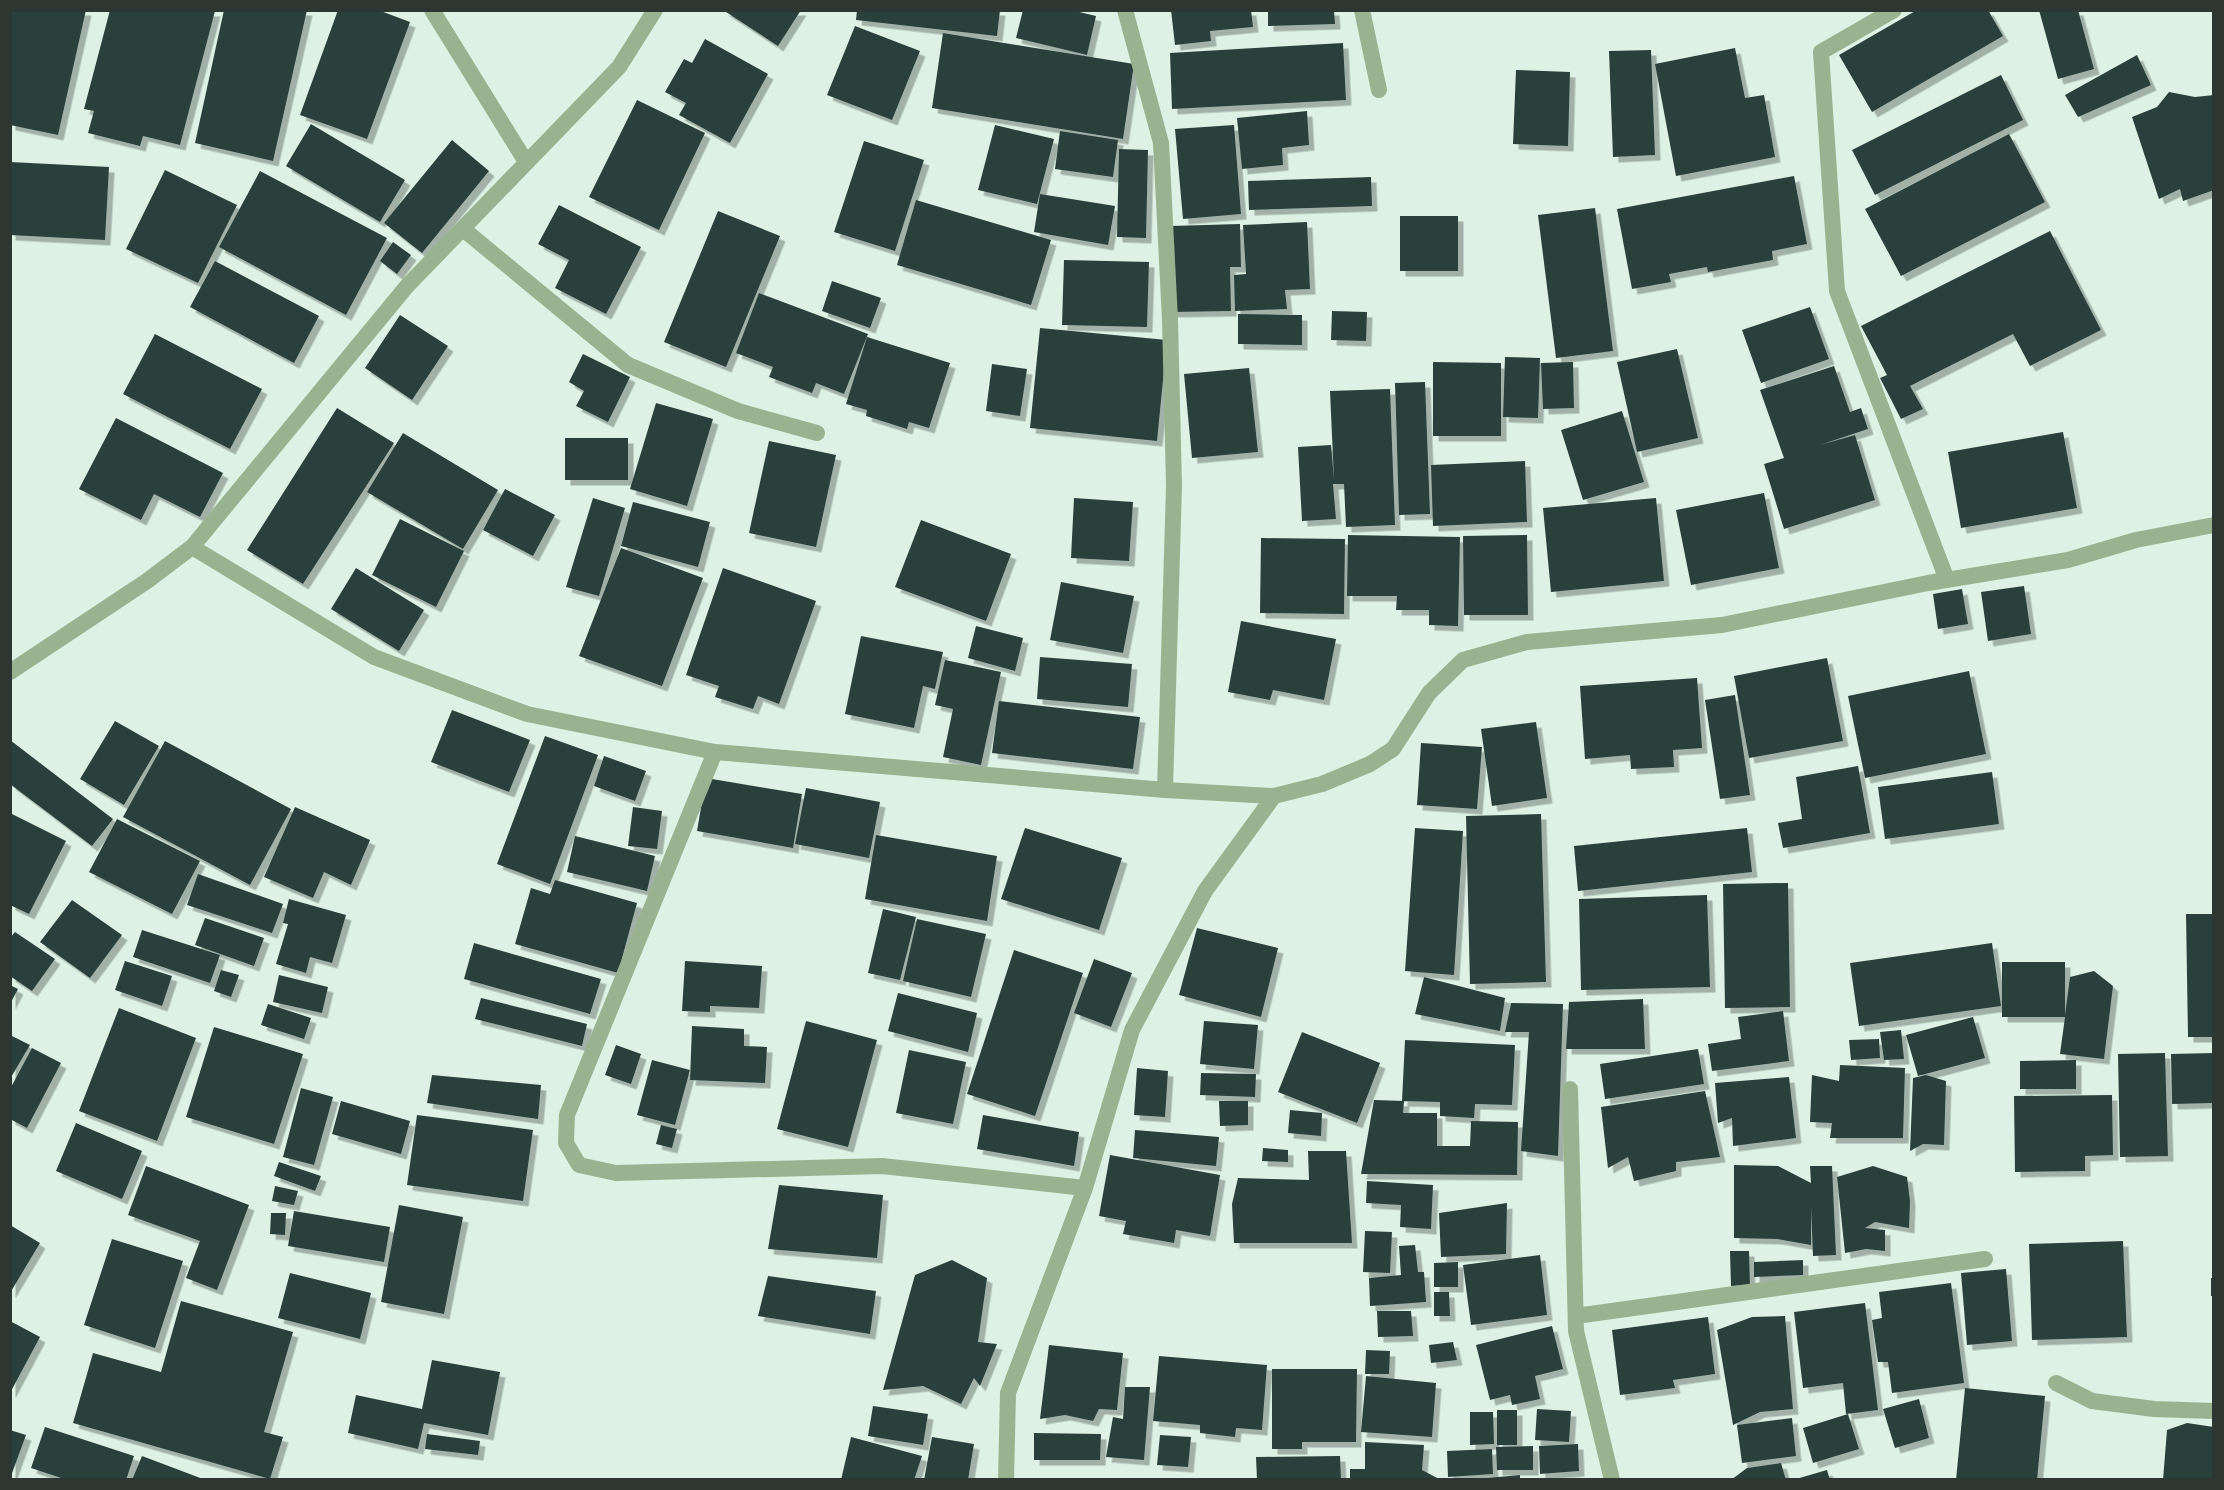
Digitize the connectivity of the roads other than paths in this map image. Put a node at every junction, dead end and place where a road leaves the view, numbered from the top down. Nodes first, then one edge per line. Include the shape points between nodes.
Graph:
1 (432, 10) edge
2 (655, 10) edge
3 (1125, 10) edge
4 (1362, 10) edge
5 (1894, 10) edge
6 (1379, 90) dead end
7 (526, 162) junction
8 (463, 229) junction
9 (817, 433) dead end
10 (2214, 525) edge
11 (192, 547) junction
12 (1947, 580) junction
13 (10, 672) edge
14 (716, 752) junction
15 (1165, 790) junction
16 (1274, 796) junction
17 (1570, 1089) dead end
18 (1085, 1188) junction
19 (1985, 1259) dead end
20 (1576, 1316) junction
21 (2056, 1383) dead end
22 (2214, 1411) edge
23 (1006, 1479) edge
24 (1612, 1479) edge

1 - 7 street
2 - 7 street via 619,67
3 - 15 street via 1161,144 1174,486
4 - 6 street
5 - 12 street via 1821,52 1837,291
7 - 8 street
8 - 9 street via 628,365 738,411
8 - 11 street via 407,286
10 - 12 street via 2136,540 2068,560
11 - 13 street
11 - 14 street via 374,657 527,714
12 - 16 street via 1722,625 1527,642 1462,660 1429,693 1393,749 1371,764 1322,784
14 - 15 street
14 - 18 street via 567,1114 566,1143 579,1165 616,1173 882,1166
15 - 16 street
16 - 18 street via 1205,891 1132,1030
17 - 20 street
18 - 23 street via 1008,1393
19 - 20 street
20 - 24 street via 1576,1331
21 - 22 street via 2092,1401

